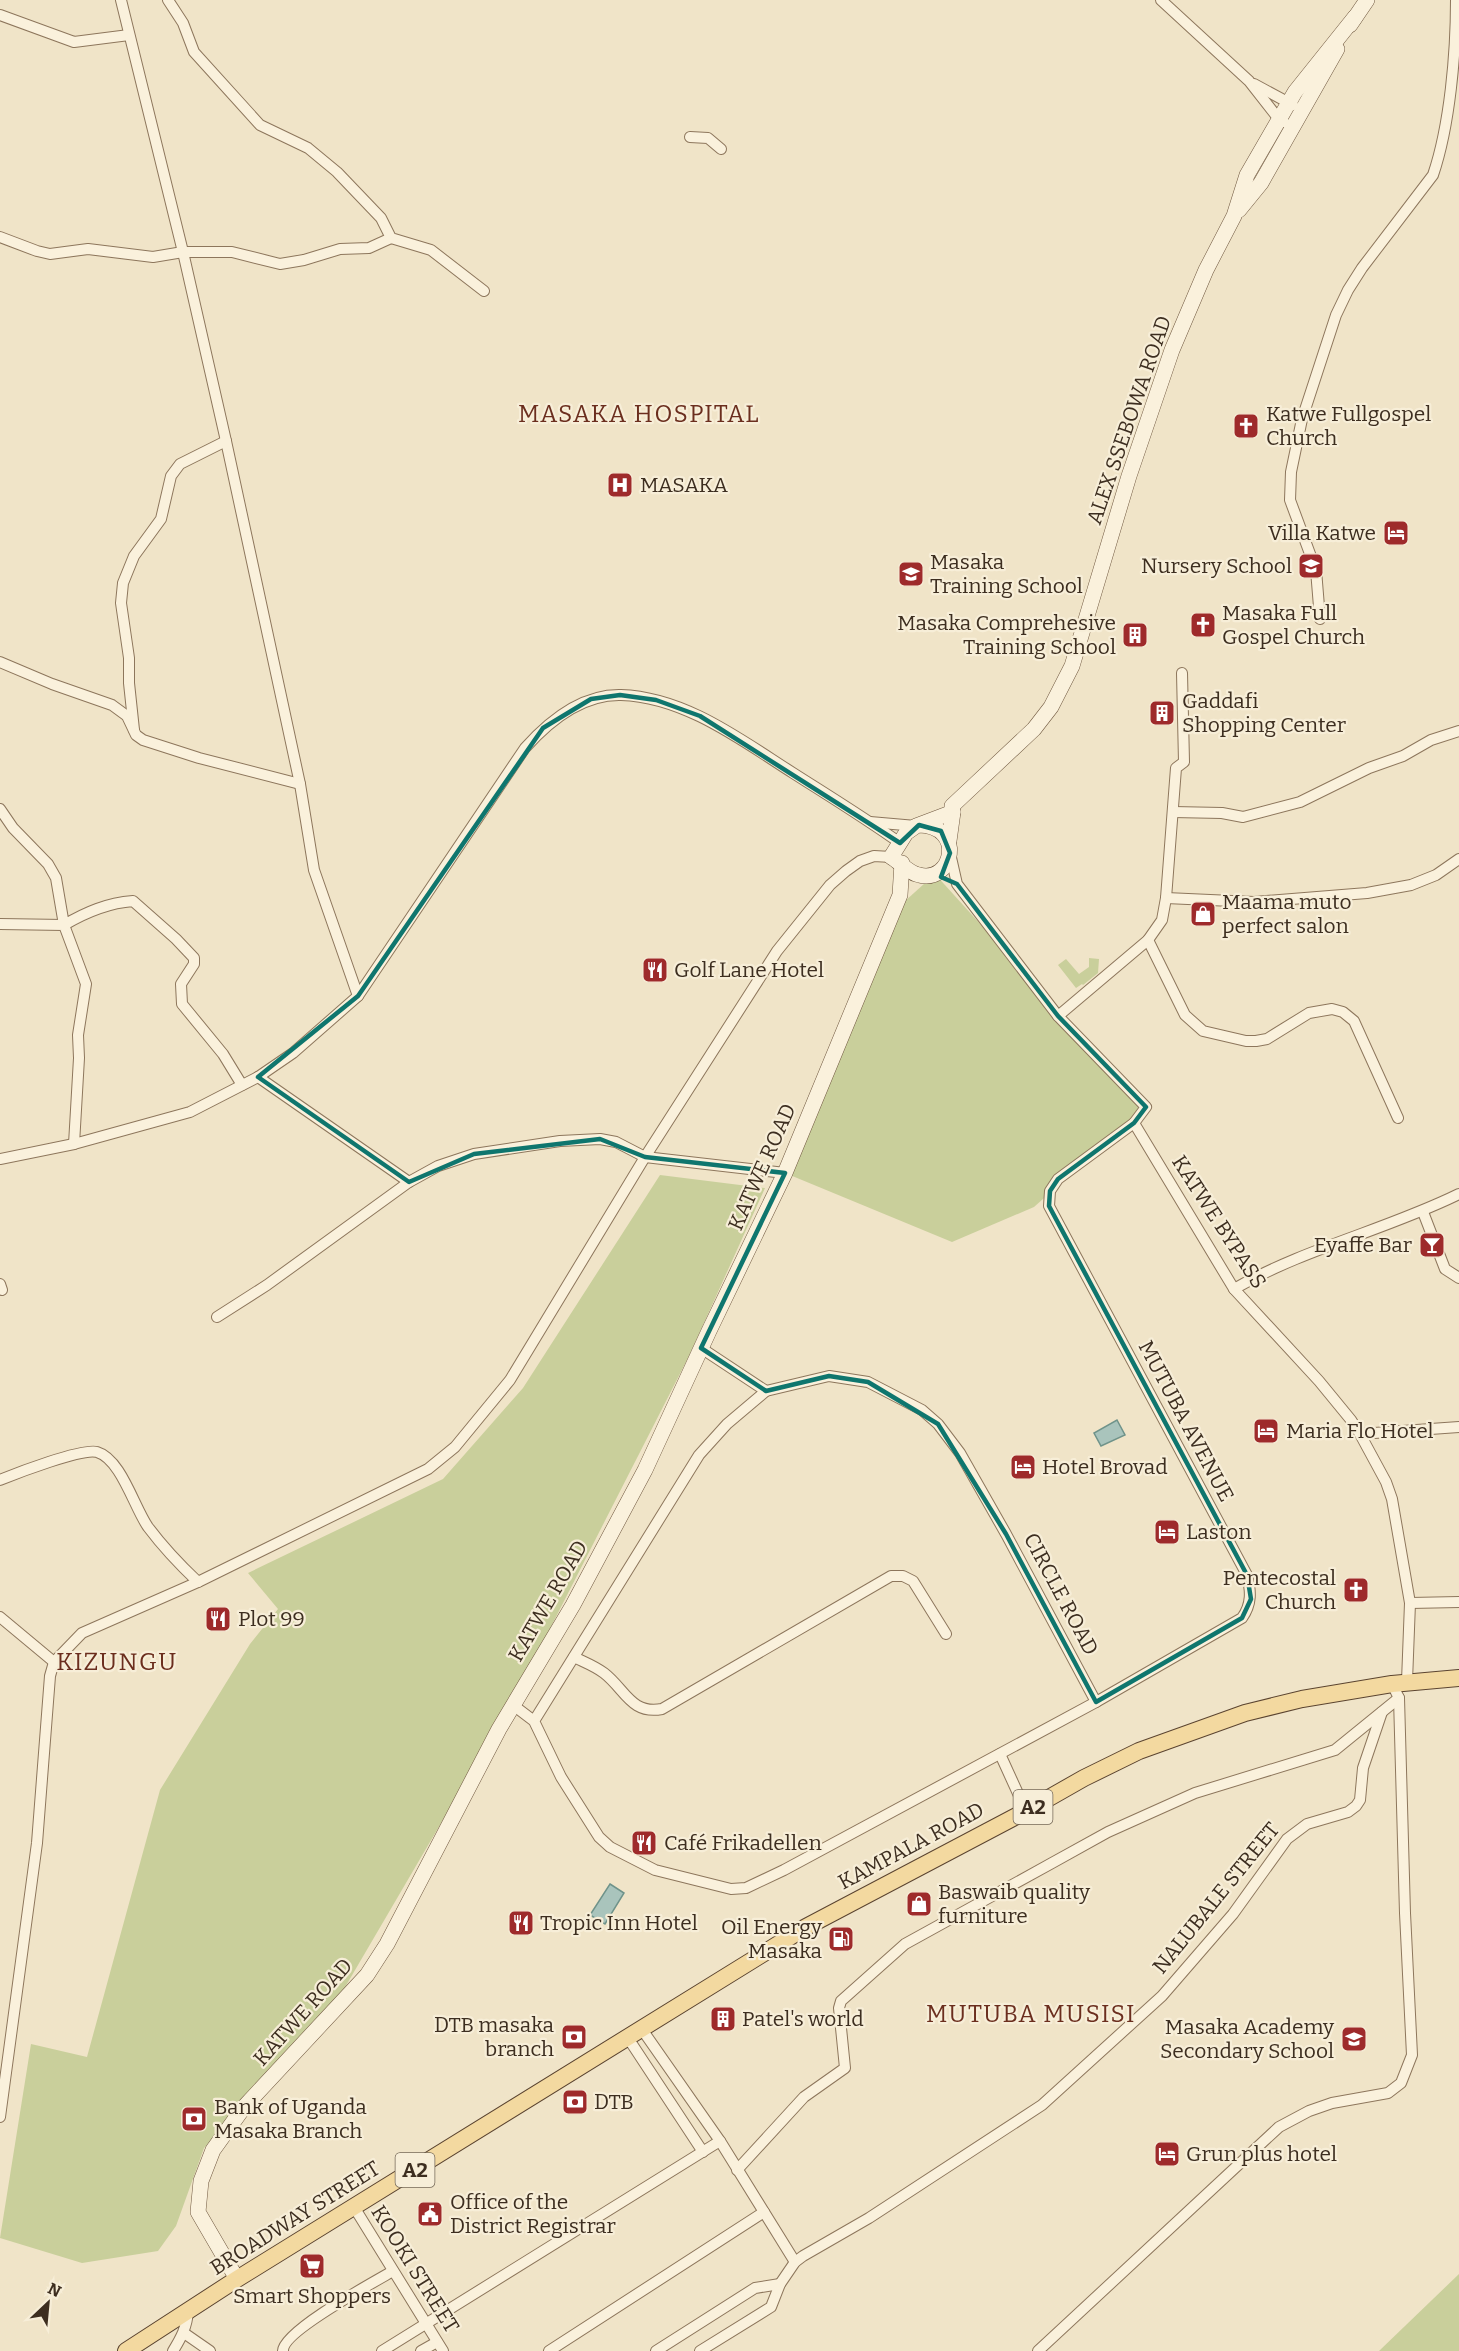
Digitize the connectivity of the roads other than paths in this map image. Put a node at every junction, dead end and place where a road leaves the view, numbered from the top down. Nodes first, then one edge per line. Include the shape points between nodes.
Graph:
1 (121, 0) edge
2 (168, 0) edge
3 (1161, 0) edge
4 (1367, 0) edge
5 (1456, 0) edge
6 (0, 15) edge
7 (1355, 17) junction
8 (129, 35) junction
9 (1249, 81) junction
10 (1288, 102) junction
11 (1302, 111) junction
12 (1278, 118) junction
13 (1293, 129) junction
14 (690, 137) dead end
15 (721, 149) dead end
16 (1233, 216) junction
17 (0, 237) edge
18 (391, 238) junction
19 (183, 252) junction
20 (484, 291) dead end
21 (226, 441) junction
22 (1320, 620) dead end
23 (0, 662) edge
24 (1182, 673) dead end
25 (134, 730) junction
26 (1459, 731) edge
27 (300, 784) junction
28 (0, 809) edge
29 (953, 812) junction
30 (1173, 812) junction
31 (870, 822) junction
32 (917, 826) junction
33 (900, 843) junction
34 (950, 847) junction
35 (1459, 859) edge
36 (897, 860) junction
37 (932, 875) junction
38 (957, 884) junction
39 (900, 895) junction
40 (1166, 898) junction
41 (61, 908) junction
42 (0, 924) edge
43 (50, 924) junction
44 (64, 925) junction
45 (1148, 940) junction
46 (358, 996) junction
47 (1058, 1016) junction
48 (258, 1077) junction
49 (242, 1085) junction
50 (1398, 1118) dead end
51 (1134, 1123) junction
52 (74, 1144) junction
53 (645, 1157) junction
54 (0, 1159) edge
55 (785, 1173) junction
56 (409, 1182) junction
57 (1459, 1194) edge
58 (1423, 1212) junction
59 (1459, 1278) edge
60 (1234, 1289) junction
61 (216, 1317) dead end
62 (701, 1348) junction
63 (766, 1391) junction
64 (1459, 1427) edge
65 (1360, 1434) junction
66 (0, 1480) edge
67 (198, 1582) junction
68 (1459, 1602) edge
69 (1410, 1603) junction
70 (0, 1617) edge
71 (946, 1634) dead end
72 (574, 1657) junction
73 (54, 1662) junction
74 (1459, 1678) edge
75 (1399, 1688) junction
76 (1096, 1702) junction
77 (513, 1705) junction
78 (1382, 1712) junction
79 (534, 1721) junction
80 (1000, 1754) junction
81 (1026, 1811) junction
82 (635, 2033) junction
83 (1, 2093) edge
84 (0, 2117) edge
85 (720, 2141) junction
86 (703, 2152) junction
87 (737, 2170) junction
88 (354, 2207) junction
89 (764, 2212) junction
90 (795, 2262) junction
91 (393, 2271) junction
92 (237, 2279) junction
93 (780, 2284) junction
94 (188, 2311) junction
95 (427, 2325) junction
96 (184, 2333) junction
97 (440, 2346) edge
98 (126, 2351) edge
99 (173, 2351) edge
100 (210, 2351) edge
101 (283, 2351) edge
102 (382, 2351) edge
103 (422, 2351) edge
104 (549, 2351) edge
105 (656, 2351) edge
106 (700, 2351) edge
107 (1038, 2351) edge

1 - 8 street
2 - 18 street via 194,51 260,124 308,148 337,172 381,218
3 - 9 street
4 - 7 street, ALEX SSEBOWA ROAD
5 - 22 street via 1448,102 1438,162 1433,175 1362,268 1344,298 1311,387 1295,447 1290,500 1316,570
6 - 8 street via 74,42
7 - 10 street, ALEX SSEBOWA ROAD
7 - 11 street, ALEX SSEBOWA ROAD
8 - 19 street
9 - 10 street
9 - 12 street
10 - 11 street
10 - 12 street, ALEX SSEBOWA ROAD
11 - 13 street, ALEX SSEBOWA ROAD
12 - 13 street
12 - 16 street, ALEX SSEBOWA ROAD via 1247,175
13 - 16 street, ALEX SSEBOWA ROAD via 1261,183
14 - 15 street via 708,138
16 - 29 street, ALEX SSEBOWA ROAD via 1172,350 1072,666 1052,707 1034,729 951,806
17 - 19 street via 50,254 88,249 153,257
18 - 19 street via 369,248 340,249 280,264 232,252
18 - 20 street via 431,250
19 - 21 street
21 - 25 street via 180,464 171,476 161,519 134,556 123,583 121,603
21 - 27 street
23 - 25 street via 112,705 127,716
24 - 30 street via 1185,758 1176,768
25 - 27 street via 143,740
26 - 30 street via 1431,740 1300,802 1243,817
27 - 46 street via 314,870
28 - 41 street via 48,864 56,878
29 - 32 street
29 - 34 street
30 - 40 street
31 - 32 street
31 - 33 street
31 - 46 street via 700,716 656,700 620,695 591,699 564,712 525,748
32 - 33 street
32 - 34 street via 931,825 942,831
33 - 36 street
34 - 37 street via 945,866
34 - 38 street
35 - 40 street via 1436,875 1411,885 1367,893 1254,902
36 - 37 street via 920,876
36 - 39 street, KATWE ROAD
36 - 53 street via 874,856 860,861 830,885 777,951
37 - 38 street
37 - 39 street
38 - 47 street
39 - 55 street, KATWE ROAD
40 - 45 street via 1162,920
41 - 43 street
41 - 44 street
42 - 43 street
43 - 44 street
44 - 49 street via 88,912 133,901 176,939 194,958 181,984 182,1004 223,1054
44 - 52 street via 86,984 78,1035
45 - 47 street
45 - 50 street via 1185,1015 1203,1031 1256,1041 1309,1013 1332,1009 1343,1012 1354,1021
46 - 48 street
47 - 51 street via 1146,1107
48 - 49 street
48 - 56 street
49 - 52 street via 189,1112
51 - 60 street, KATWE BYPASS
51 - 76 street, MUTUBA AVENUE via 1058,1179 1050,1191 1048,1206 1247,1575 1251,1599 1242,1618
52 - 54 street
53 - 55 street
53 - 56 street via 608,1140 560,1141 474,1154 438,1166
53 - 67 street via 510,1380 456,1447 428,1469
55 - 62 street, KATWE ROAD
56 - 61 street via 267,1285
57 - 58 street
58 - 59 street via 1445,1269
58 - 60 street via 1323,1247
60 - 65 street, KATWE BYPASS via 1319,1381
62 - 63 street
62 - 77 street, KATWE ROAD via 645,1470 573,1605
63 - 72 street, CIRCLE ROAD via 727,1424 699,1455
63 - 76 street, CIRCLE ROAD via 829,1376 868,1382 922,1410 938,1424 960,1453
64 - 65 street
65 - 69 street, KATWE BYPASS via 1392,1499
66 - 67 street via 81,1453 97,1452 111,1460 150,1530
67 - 73 street via 82,1634
68 - 69 street
69 - 75 street, KATWE BYPASS
70 - 73 street
71 - 72 street via 913,1581 891,1576 651,1711 641,1709 602,1671
72 - 79 street, CIRCLE ROAD
73 - 83 street via 37,1843
74 - 75 main road, KAMPALA ROAD / A2
75 - 78 street
75 - 81 main road, KAMPALA ROAD / A2 via 1302,1699 1245,1713 1139,1751
75 - 107 street, KATWE BYPASS via 1412,2055 1401,2083 1388,2093 1332,2103 1279,2127
76 - 80 street
77 - 79 street
77 - 92 street, KATWE ROAD via 367,1975 244,2107 213,2150 201,2181 198,2212
78 - 87 street via 1335,1750 1195,1793 1108,1832 905,1944 841,2001 838,2008 845,2068 804,2097
78 - 90 street, NALUBALE STREET via 1363,1768 1356,1806 1307,1824 1287,1839 1233,1914 1162,1996 1042,2105
79 - 80 street via 561,1777 599,1837 610,1847 656,1870 731,1889 746,1888 784,1870
80 - 81 street
81 - 82 main road, KAMPALA ROAD / A2 via 806,1926
82 - 85 street
82 - 86 street
82 - 88 main road, BROADWAY STREET / A2
83 - 84 street
85 - 86 street
85 - 87 street
86 - 95 street
87 - 89 street
88 - 91 street, KOOKI STREET
88 - 92 main road, BROADWAY STREET / A2
89 - 90 street
89 - 104 street
90 - 93 street, NALUBALE STREET
91 - 95 street, KOOKI STREET
91 - 101 street via 331,2307 286,2341
92 - 94 main road, BROADWAY STREET / A2
93 - 105 street via 755,2288
93 - 106 street, NALUBALE STREET via 771,2307
94 - 96 street
94 - 98 main road, BROADWAY STREET / A2
95 - 97 street, KOOKI STREET
95 - 102 street
96 - 99 street
96 - 100 street
97 - 103 street

